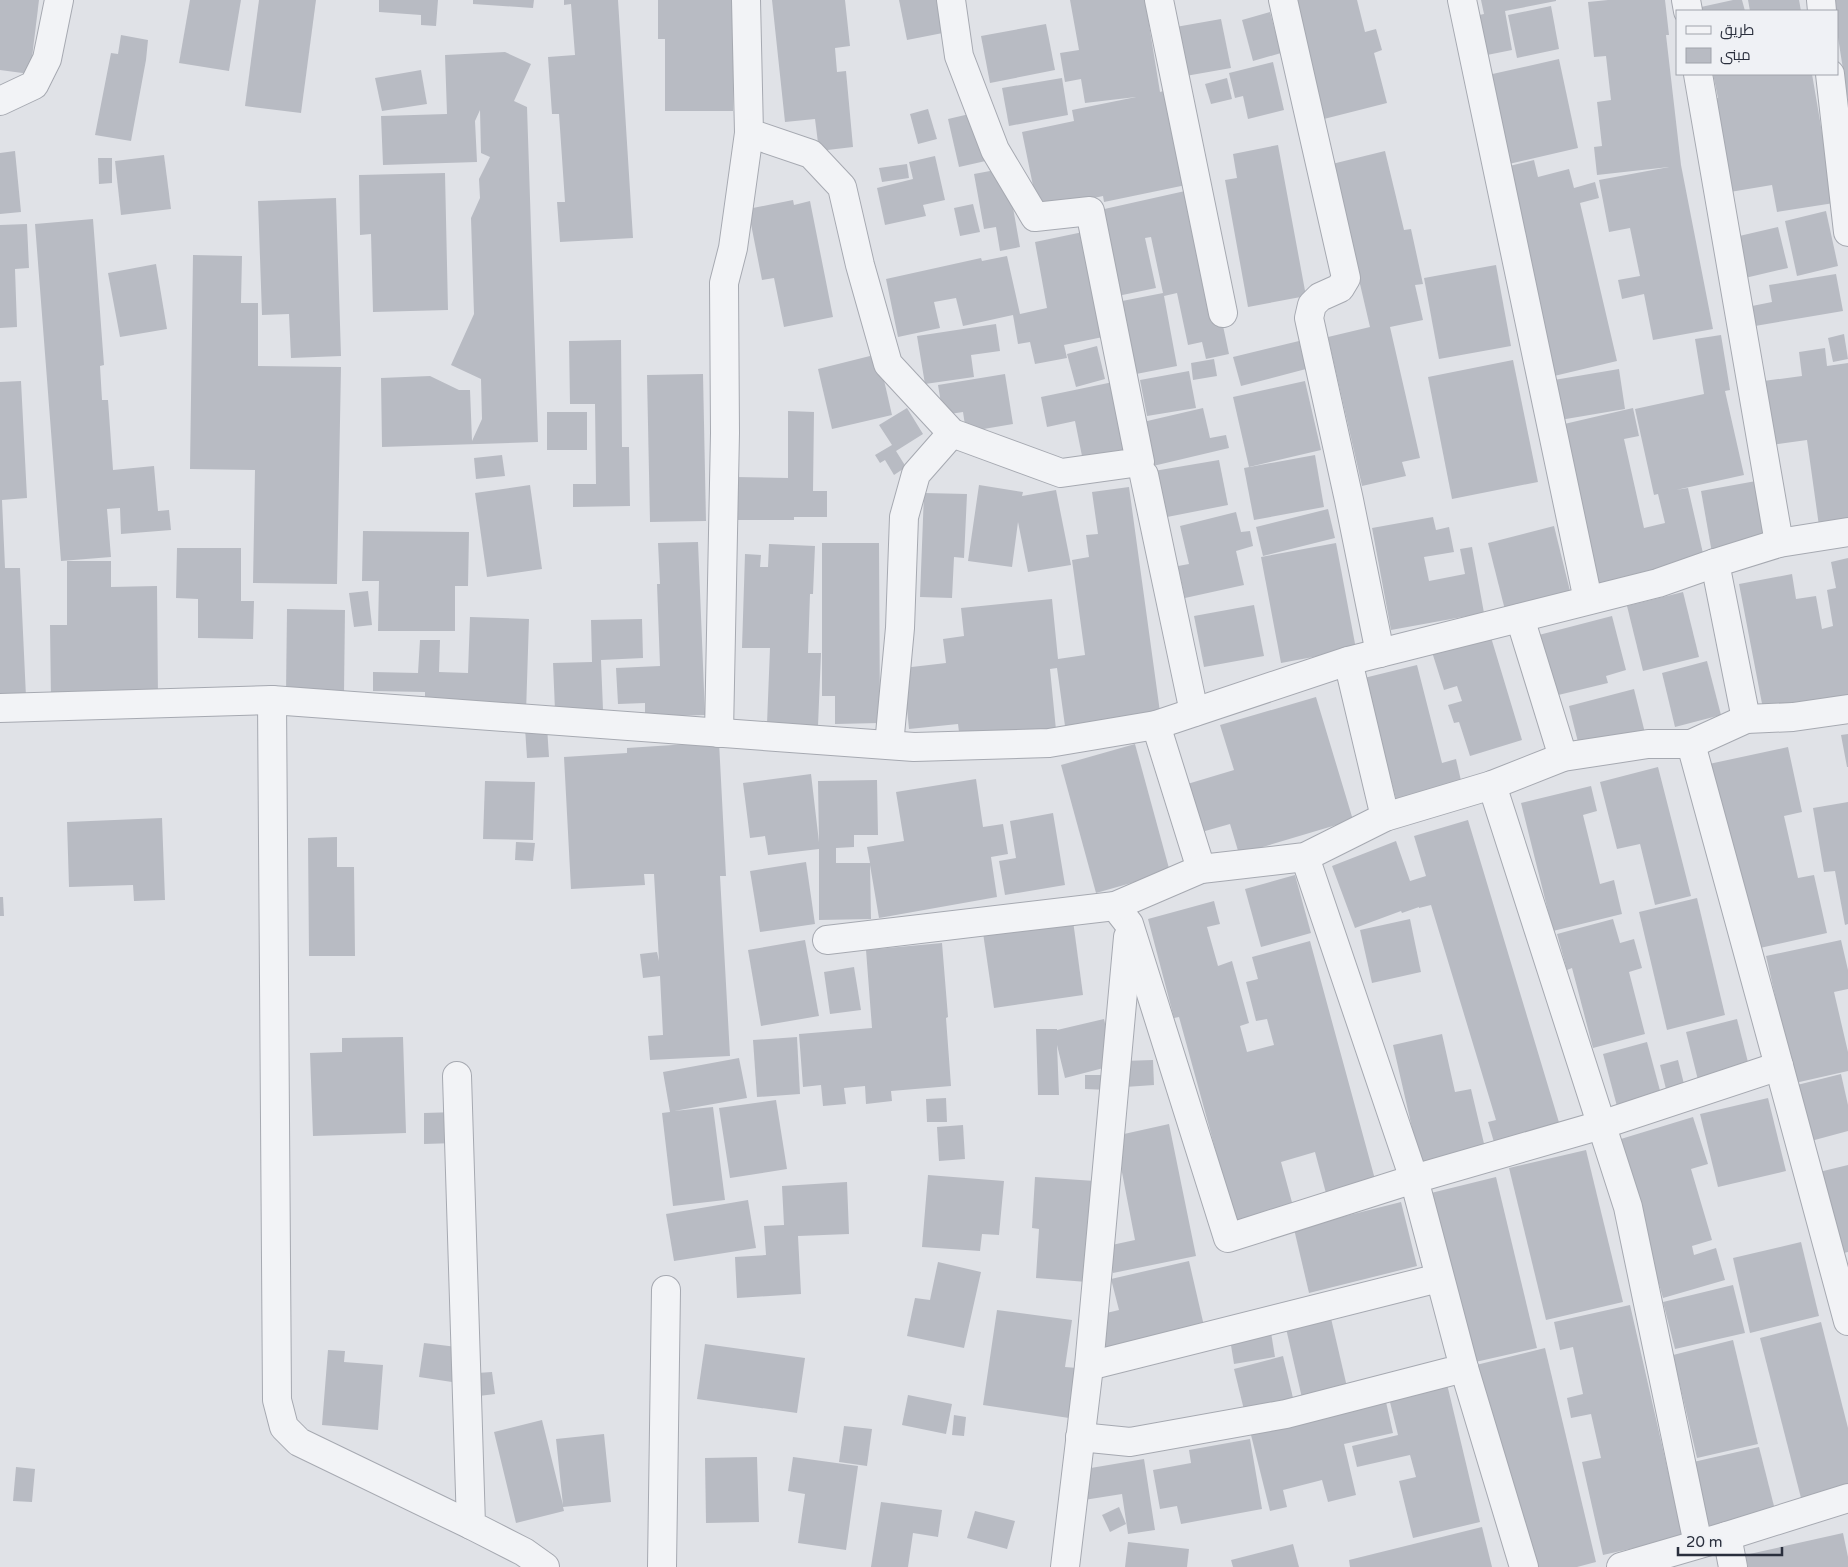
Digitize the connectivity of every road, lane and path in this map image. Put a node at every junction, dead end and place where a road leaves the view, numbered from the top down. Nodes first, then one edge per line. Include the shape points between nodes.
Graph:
1 (59, 0) edge
2 (746, 0) edge
3 (951, 0) edge
4 (1159, 0) edge
5 (1283, 0) edge
6 (1462, 0) edge
7 (1698, 75) edge
8 (1830, 75) edge
9 (0, 101) edge
10 (749, 133) junction
11 (1848, 232) edge
12 (1223, 313) dead end
13 (952, 433) junction
14 (1144, 475) dead end
15 (1848, 532) edge
16 (1779, 543) junction
17 (1715, 563) junction
18 (1588, 600) junction
19 (1520, 618) junction
20 (1380, 653) junction
21 (1348, 661) junction
22 (272, 700) junction
23 (0, 708) edge
24 (1848, 709) edge
25 (1194, 712) junction
26 (1746, 719) junction
27 (1156, 725) junction
28 (720, 733) junction
29 (1691, 744) junction
30 (889, 745) junction
31 (1563, 757) junction
32 (1492, 784) junction
33 (1386, 816) junction
34 (1305, 857) junction
35 (1201, 869) junction
36 (1122, 915) junction
37 (827, 940) dead end
38 (1779, 1066) junction
39 (457, 1076) dead end
40 (1601, 1125) junction
41 (1414, 1179) junction
42 (1439, 1278) junction
43 (666, 1290) dead end
44 (1848, 1321) edge
45 (1089, 1366) junction
46 (1464, 1368) junction
47 (1080, 1437) junction
48 (1848, 1498) edge
49 (471, 1525) junction
50 (1727, 1536) junction
51 (1698, 1544) junction
52 (545, 1567) edge
53 (662, 1567) edge
54 (1065, 1567) edge
55 (1524, 1567) edge
56 (1621, 1567) edge
57 (1734, 1567) edge

1 - 9 street via 47,59 34,85
2 - 10 street
3 - 13 street via 959,56 995,150 1035,217 1090,211 1140,462 1061,473
4 - 12 street
5 - 20 street via 1346,278 1340,288 1320,297 1312,305 1309,318
6 - 18 street
7 - 16 street
8 - 11 street
10 - 13 street via 811,154 842,187 888,364
10 - 28 street via 733,248 724,283
13 - 30 street via 916,474 904,516 900,628
14 - 25 street
15 - 16 street
16 - 17 street
17 - 18 street via 1658,583
17 - 26 street
18 - 19 street
19 - 20 street
19 - 31 street
20 - 21 street
21 - 25 street
21 - 33 street
22 - 23 street
22 - 28 street
22 - 49 street via 277,1400 284,1427 299,1442
24 - 26 street
25 - 27 street
26 - 29 street
27 - 30 street via 1048,742
27 - 35 street
28 - 30 street
29 - 31 street via 1648,744
29 - 38 street
31 - 32 street
32 - 33 street
32 - 40 street
33 - 34 street
34 - 35 street
34 - 41 street
35 - 36 street
36 - 37 street
36 - 41 street via 1228,1238
36 - 45 street
38 - 40 street
38 - 44 street
39 - 49 street
40 - 41 street
40 - 51 street via 1628,1206
41 - 42 street
42 - 45 street
42 - 46 street
43 - 53 street
45 - 47 street
46 - 47 street via 1286,1414 1130,1442
46 - 55 street
47 - 54 street
48 - 50 street
49 - 52 street via 524,1552
50 - 51 street
50 - 57 street
51 - 56 street

